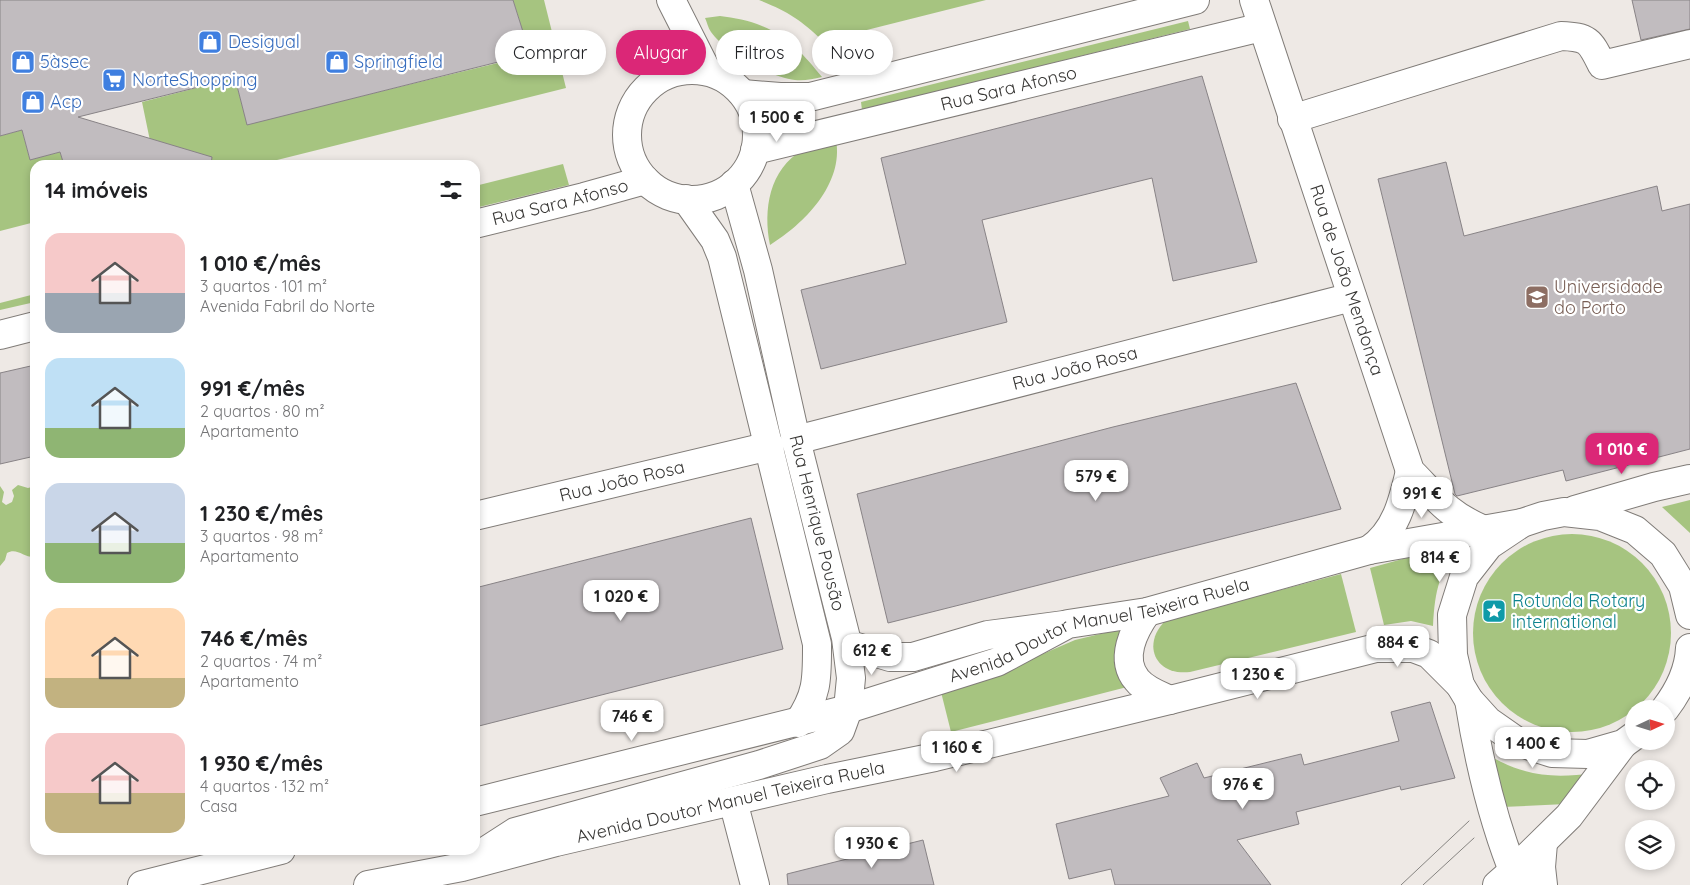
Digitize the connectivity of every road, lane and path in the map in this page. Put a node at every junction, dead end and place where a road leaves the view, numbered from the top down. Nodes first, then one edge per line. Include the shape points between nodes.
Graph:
1 (671, 0) edge
2 (677, 0) edge
3 (1195, 0) edge
4 (1254, 0) edge
5 (685, 26) junction
6 (1262, 27) junction
7 (1690, 44) edge
8 (707, 71) junction
9 (742, 94) junction
10 (1292, 119) junction
11 (755, 150) junction
12 (645, 180) junction
13 (734, 184) junction
14 (686, 199) junction
15 (480, 223) edge
16 (1352, 298) junction
17 (30, 327) edge
18 (0, 334) edge
19 (796, 440) junction
20 (770, 446) junction
21 (1410, 471) junction
22 (1690, 479) edge
23 (1564, 512) junction
24 (480, 515) edge
25 (1522, 523) junction
26 (1482, 529) junction
27 (1369, 550) junction
28 (1147, 612) junction
29 (1690, 615) edge
30 (1068, 624) junction
31 (847, 644) junction
32 (1690, 648) edge
33 (1465, 692) junction
34 (1690, 694) edge
35 (1170, 700) junction
36 (1671, 700) edge
37 (1675, 705) edge
38 (848, 709) junction
39 (798, 723) junction
40 (1625, 741) edge
41 (1625, 744) edge
42 (480, 801) edge
43 (734, 801) junction
44 (1543, 843) junction
45 (261, 855) edge
46 (462, 867) junction
47 (1510, 880) edge
48 (142, 885) edge
49 (368, 885) edge
50 (755, 885) edge
51 (1543, 885) edge

1 - 5 street
2 - 5 street
3 - 9 street via 810,97
4 - 6 street, Rua de João Mendonça
5 - 8 street
6 - 10 street, Rua de João Mendonça
6 - 11 street, Rua Sara Afonso
7 - 10 street via 1602,65 1591,44 1579,37 1561,36
8 - 9 street via 727,79
8 - 12 street via 686,70 666,75 648,86 635,102 628,122 628,143 634,163
9 - 11 street via 752,111 757,130
10 - 16 street, Rua de João Mendonça
11 - 13 street via 744,174
12 - 14 street via 657,190
12 - 15 street, Rua Sara Afonso
13 - 14 street via 720,194
13 - 19 street, Rua Henrique Pousão via 756,260
14 - 20 street, Rua Henrique Pousão via 715,240 722,257
16 - 19 street, Rua João Rosa
16 - 21 street, Rua de João Mendonça
17 - 18 street
19 - 31 street, Rua Henrique Pousão
20 - 24 street, Rua João Rosa
20 - 39 street, Rua Henrique Pousão via 817,644 817,680 809,708
21 - 26 street, Rua de João Mendonça via 1446,508
21 - 27 street via 1392,526
22 - 23 street
23 - 25 street
23 - 29 street via 1600,516 1635,530 1663,554 1683,586
25 - 26 street, Avenida Doutor Manuel Teixeira Ruela
25 - 33 street via 1489,545 1464,576 1452,614 1453,654
26 - 27 street, Avenida Doutor Manuel Teixeira Ruela
27 - 28 street, Avenida Doutor Manuel Teixeira Ruela
28 - 30 street, Avenida Doutor Manuel Teixeira Ruela
28 - 35 street via 1136,628 1130,646 1130,664 1136,680 1149,691
30 - 31 street via 988,635 913,657 890,657
30 - 38 street, Avenida Doutor Manuel Teixeira Ruela via 997,662
31 - 38 street, Rua Henrique Pousão via 851,678
32 - 36 street via 1689,659
33 - 35 street, Avenida Doutor Manuel Teixeira Ruela via 1429,654 1413,648 1392,647 1376,648
33 - 40 street via 1488,721 1518,742 1552,753 1588,754
33 - 47 street
34 - 37 street
35 - 43 street, Avenida Doutor Manuel Teixeira Ruela
38 - 39 street, Avenida Doutor Manuel Teixeira Ruela
38 - 46 street, Rua Henrique Pousão via 840,731 820,745 759,765 515,832
39 - 42 street, Avenida Doutor Manuel Teixeira Ruela
41 - 44 street
43 - 46 street, Avenida Doutor Manuel Teixeira Ruela
43 - 50 street
44 - 47 street
44 - 51 street
45 - 48 street
46 - 49 street, Avenida Doutor Manuel Teixeira Ruela

